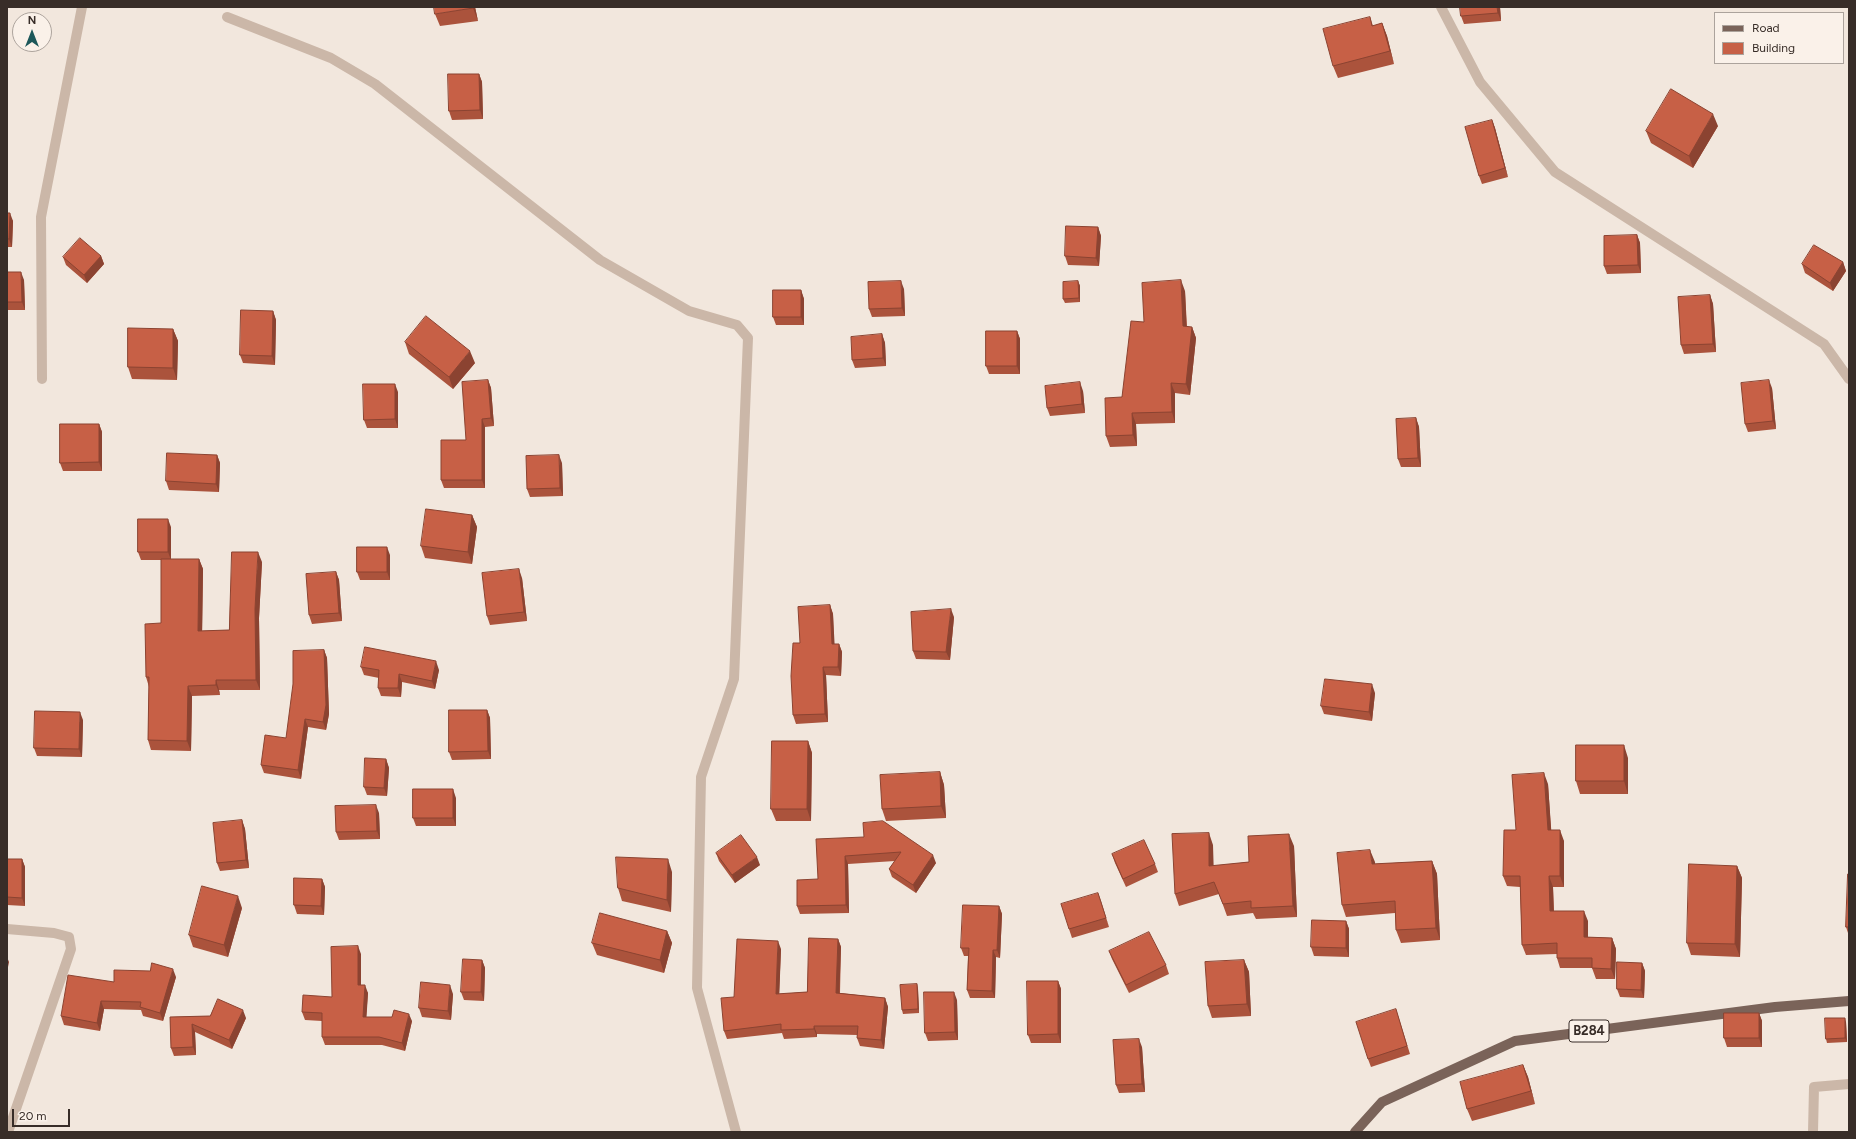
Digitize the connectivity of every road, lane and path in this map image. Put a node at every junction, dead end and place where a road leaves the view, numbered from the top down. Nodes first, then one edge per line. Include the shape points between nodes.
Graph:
1 (82, 7) edge
2 (1441, 7) edge
3 (227, 17) dead end
4 (1849, 378) edge
5 (42, 379) dead end
6 (7, 930) edge
7 (1849, 1001) edge
8 (1849, 1084) edge
9 (8, 1132) edge
10 (736, 1132) edge
11 (1355, 1132) edge
12 (1813, 1132) edge

1 - 5 street via 41,217
2 - 4 street via 1480,82 1555,172 1824,344
3 - 10 street via 331,58 375,84 600,260 689,311 737,325 748,338 734,679 701,777 697,988
6 - 9 street via 54,933 69,937 71,949
7 - 11 main road, B284 via 1775,1007 1515,1041 1382,1102
8 - 12 street via 1814,1087

